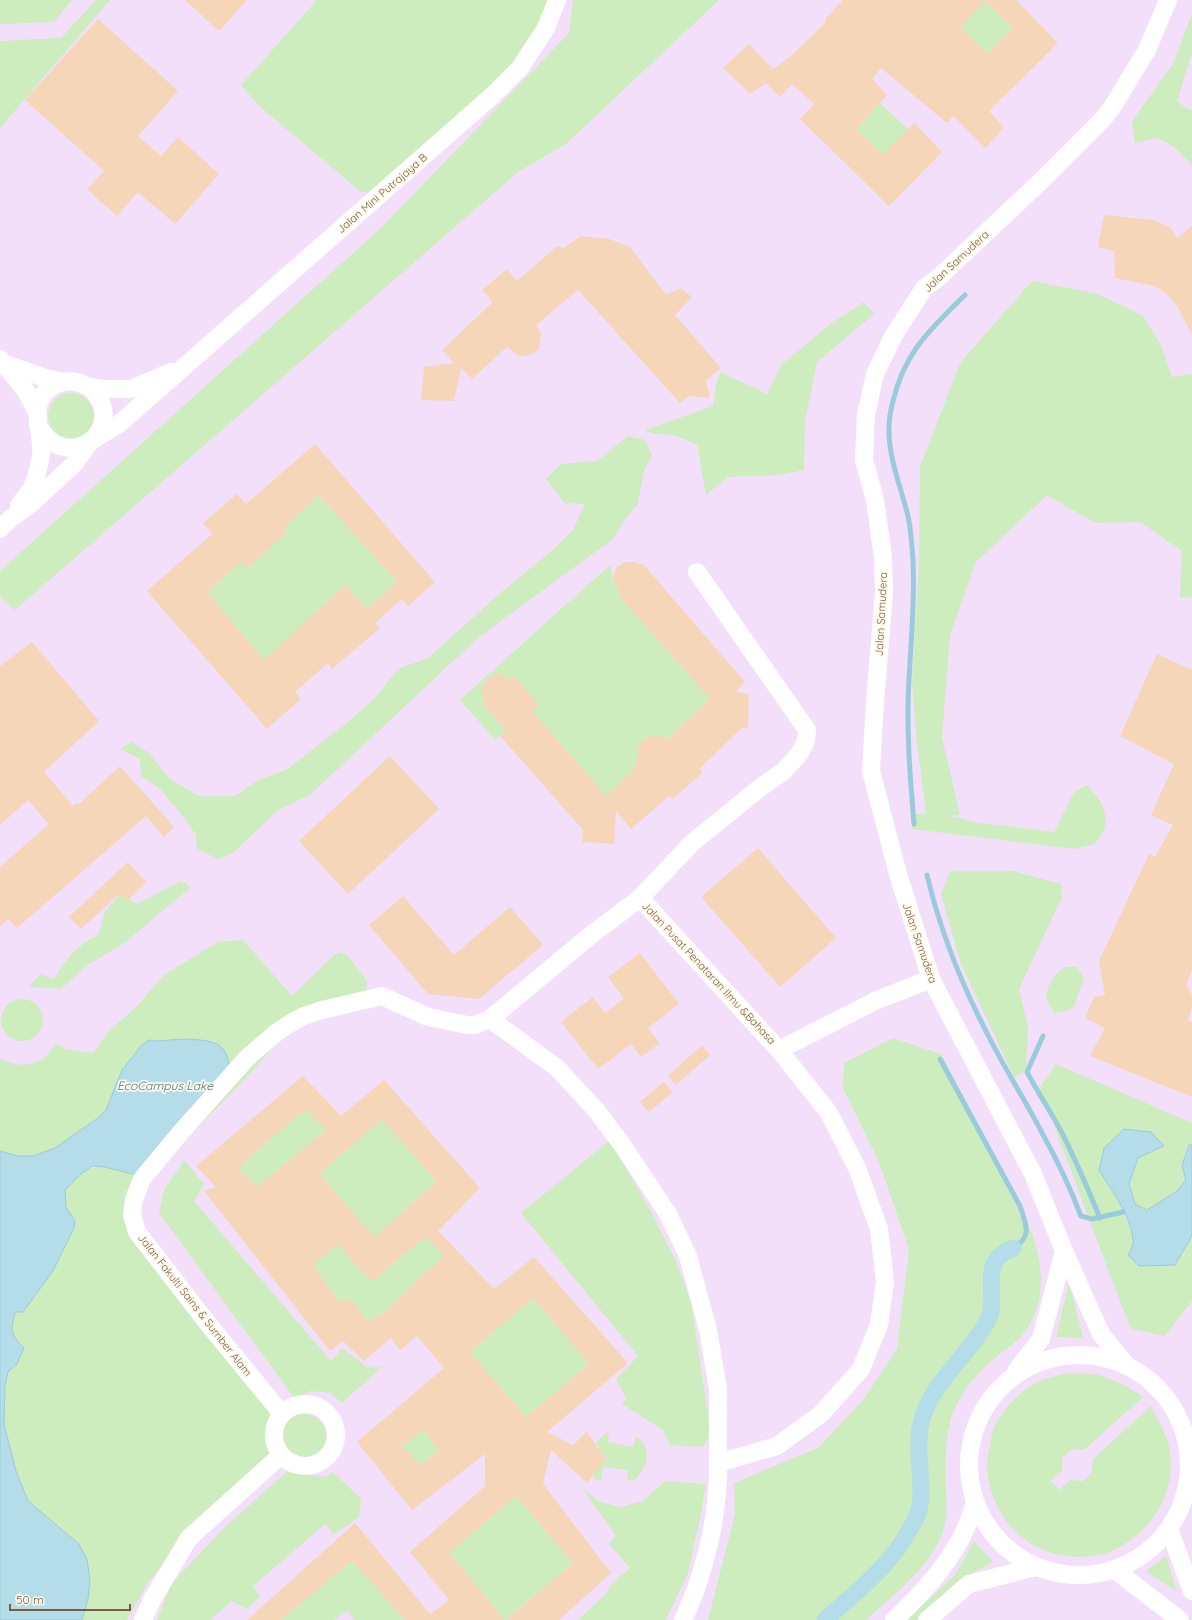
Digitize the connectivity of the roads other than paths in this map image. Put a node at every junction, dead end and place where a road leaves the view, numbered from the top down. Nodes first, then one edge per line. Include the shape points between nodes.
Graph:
1 (557, 0) edge
2 (1168, 0) edge
3 (2, 361) edge
4 (183, 367) junction
5 (65, 382) junction
6 (90, 388) junction
7 (38, 419) junction
8 (91, 441) junction
9 (5, 524) edge
10 (697, 572) dead end
11 (640, 898) junction
12 (931, 979) junction
13 (490, 1019) junction
14 (779, 1050) junction
15 (1064, 1251) junction
16 (1126, 1364) junction
17 (1011, 1379) junction
18 (282, 1414) junction
19 (281, 1456) junction
20 (718, 1463) junction
21 (975, 1502) junction
22 (1169, 1529) junction
23 (1036, 1567) junction
24 (1115, 1570) junction
25 (1192, 1591) edge
26 (142, 1620) edge
27 (683, 1620) edge
28 (894, 1620) edge
29 (927, 1620) edge
30 (1180, 1620) edge

1 - 4 street, Jalan Mini Putrajaya B via 546,28 520,68 365,209
2 - 12 street, Jalan Samudera via 1147,50 1111,109 1042,181 924,288 894,335 875,374 866,415 864,460 875,500 883,557 884,593 871,771 898,874
3 - 5 street via 45,378
3 - 7 street via 26,391
4 - 6 street via 131,389
4 - 8 street, Jalan Mini Putrajaya B via 119,424
5 - 6 street via 74,382
5 - 7 street via 49,389 43,395
6 - 8 street via 101,401 103,409 101,426
7 - 8 street via 44,436 58,446 75,448
7 - 9 street via 41,455 33,486
8 - 9 street via 74,464
10 - 11 street via 807,730 806,741 799,754 784,771 693,842
11 - 13 street, Jalan Pusat Penataran Ilmu &Bahasa
11 - 14 street, Jalan Pusat Penataran Ilmu &Bahasa
12 - 14 street via 877,1000
12 - 15 street, Jalan Samudera via 1033,1174
13 - 18 street, Jalan Fakulti Sains & Sumber Alam via 475,1025 467,1025 428,1017 382,996 304,1016 277,1032 247,1058 142,1179 134,1199 132,1215 137,1232
13 - 20 street via 558,1068 571,1082 601,1116 668,1214 691,1265 708,1330 718,1389
14 - 20 street via 829,1113 857,1168 879,1229 885,1282 879,1325 861,1369 821,1414 777,1446
15 - 16 street, Jalan Samudera via 1101,1334
15 - 17 street via 1041,1339
16 - 17 street via 1103,1357 1068,1355 1034,1364
16 - 22 street via 1147,1377 1167,1397 1181,1422 1188,1449 1189,1477 1182,1504
17 - 21 street via 992,1398 978,1422 970,1448 969,1475
18 - 19 street via 276,1426 274,1439
18 - 19 street via 291,1407 313,1404 330,1416 337,1434 332,1453 316,1465 297,1466
19 - 26 street via 190,1538
20 - 27 street via 712,1529 698,1583
21 - 23 street via 994,1535 1010,1552
21 - 28 street via 965,1529 942,1568
22 - 24 street via 1145,1554
22 - 25 street
23 - 24 street via 1075,1576
23 - 29 street via 969,1584
24 - 30 street

